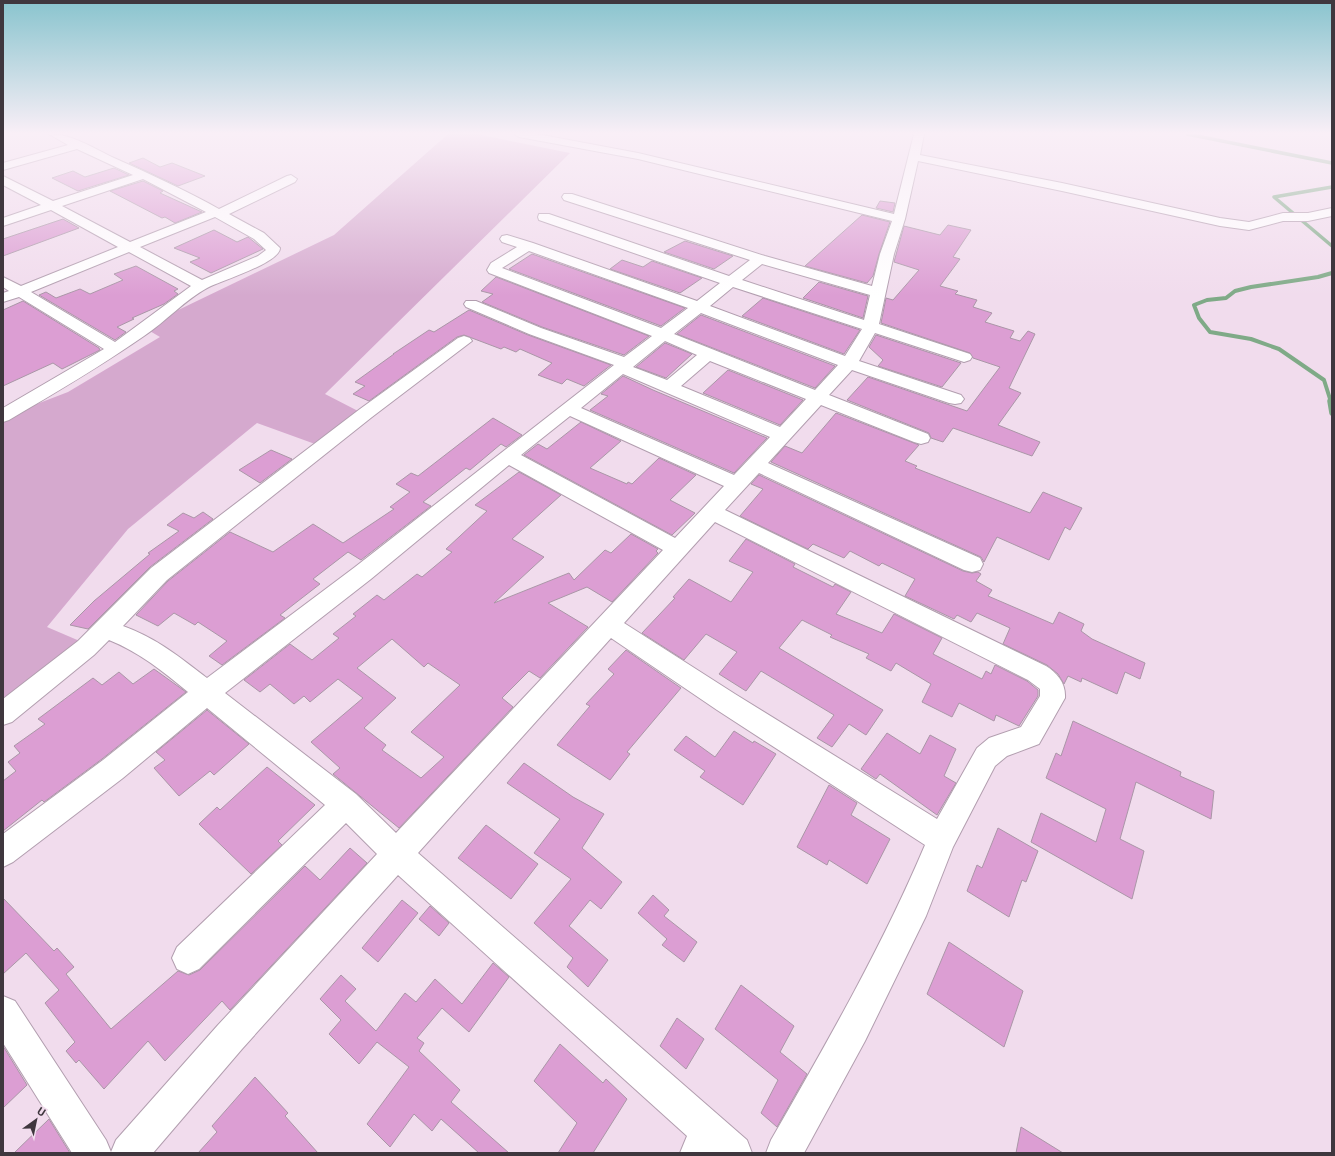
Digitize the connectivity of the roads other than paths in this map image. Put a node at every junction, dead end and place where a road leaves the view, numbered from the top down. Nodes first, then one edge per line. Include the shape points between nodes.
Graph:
1 (18, 188) edge
2 (106, 188) edge
3 (169, 188) edge
4 (272, 188) edge
5 (770, 188) edge
6 (906, 188) edge
7 (1066, 188) edge
8 (568, 197) dead end
9 (52, 206) junction
10 (1332, 212) edge
11 (217, 213) junction
12 (544, 217) dead end
13 (899, 219) junction
14 (3, 222) edge
15 (506, 239) dead end
16 (528, 246) junction
17 (128, 248) junction
18 (760, 260) junction
19 (3, 281) edge
20 (732, 281) junction
21 (201, 285) junction
22 (19, 292) junction
23 (879, 293) junction
24 (3, 298) edge
25 (471, 304) dead end
26 (700, 307) junction
27 (870, 328) junction
28 (664, 335) junction
29 (464, 341) dead end
30 (114, 348) junction
31 (708, 354) junction
32 (964, 357) dead end
33 (849, 363) junction
34 (624, 366) junction
35 (668, 388) junction
36 (816, 397) junction
37 (955, 399) dead end
38 (569, 409) junction
39 (3, 416) edge
40 (783, 435) junction
41 (921, 438) dead end
42 (508, 456) junction
43 (755, 464) junction
44 (737, 484) junction
45 (711, 512) junction
46 (677, 548) junction
47 (972, 564) dead end
48 (608, 624) junction
49 (106, 629) junction
50 (206, 693) junction
51 (3, 714) edge
52 (346, 804) junction
53 (942, 839) junction
54 (3, 852) edge
55 (397, 854) junction
56 (188, 958) dead end
57 (3, 1013) edge
58 (714, 1146) edge
59 (93, 1153) edge
60 (129, 1153) edge
61 (784, 1153) edge

1 - 9 street
2 - 9 street
3 - 11 street
4 - 11 street
5 - 13 street
6 - 13 street
7 - 10 street via 1249,226 1283,217 1308,217
8 - 18 street
9 - 14 street
9 - 17 street
11 - 17 street
11 - 21 street via 259,236 274,249 263,259
12 - 20 street
13 - 23 street via 887,254
15 - 16 street
16 - 26 street
16 - 28 street via 494,270
17 - 21 street
17 - 22 street
18 - 20 street
18 - 23 street
19 - 22 street
20 - 26 street
20 - 27 street
21 - 30 street via 140,332
22 - 24 street
22 - 30 street
23 - 27 street
25 - 34 street
26 - 28 street
26 - 33 street
27 - 32 street
27 - 33 street
28 - 31 street
28 - 34 street
29 - 49 street via 366,412 159,574
30 - 39 street via 79,372
31 - 35 street
31 - 36 street
33 - 36 street
33 - 37 street
34 - 35 street
34 - 38 street
35 - 40 street
36 - 40 street
36 - 41 street
38 - 42 street
38 - 44 street
40 - 43 street
42 - 46 street
42 - 50 street via 363,573
43 - 44 street
43 - 47 street
44 - 45 street
45 - 46 street
45 - 53 street via 1037,673 1052,686 1052,698 1030,736 998,747 986,757
46 - 48 street
48 - 53 street
48 - 55 street
49 - 50 street via 139,642 157,653
49 - 51 street
50 - 52 street
50 - 54 street via 113,769
52 - 55 street
52 - 56 street
53 - 61 street via 915,904 853,1029
55 - 58 street
55 - 60 street via 230,1037
57 - 59 street

